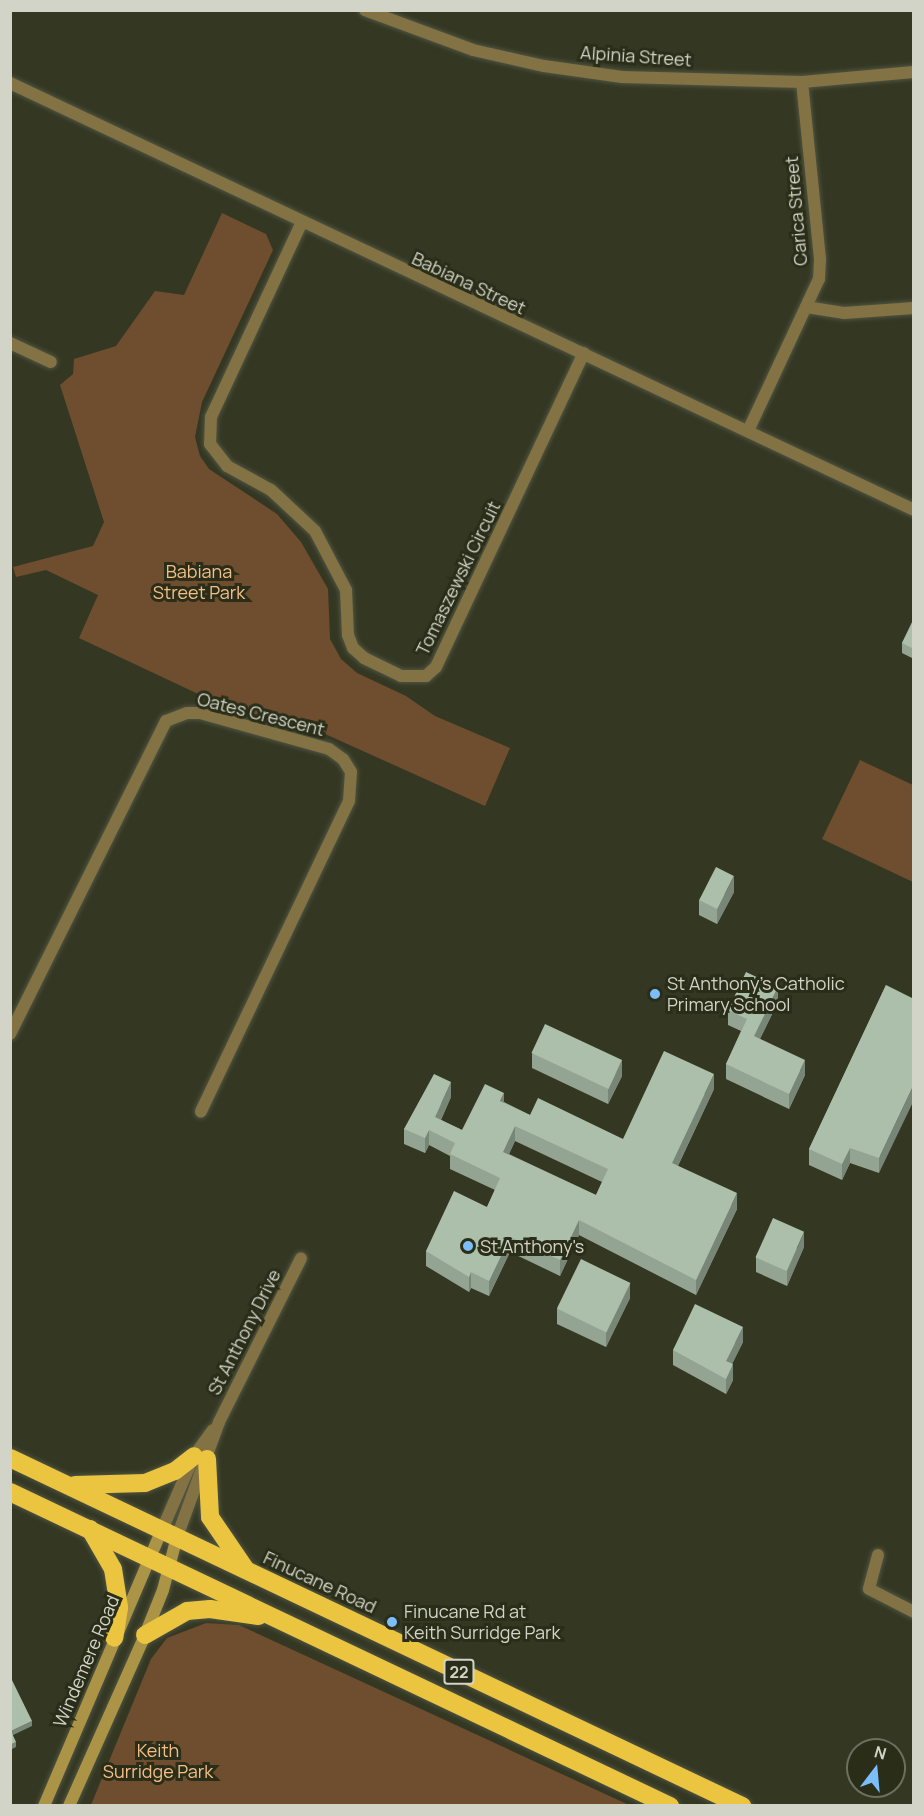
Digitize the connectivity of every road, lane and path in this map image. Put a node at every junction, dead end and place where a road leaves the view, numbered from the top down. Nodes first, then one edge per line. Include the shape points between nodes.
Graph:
1 (365, 10) edge
2 (914, 72) edge
3 (802, 82) junction
4 (10, 83) edge
5 (302, 224) junction
6 (806, 307) junction
7 (914, 308) edge
8 (10, 343) edge
9 (584, 353) junction
10 (51, 362) dead end
11 (748, 431) junction
12 (914, 510) edge
13 (10, 1034) edge
14 (201, 1111) dead end
15 (301, 1258) dead end
16 (10, 1458) edge
17 (200, 1458) junction
18 (65, 1484) junction
19 (10, 1492) edge
20 (90, 1529) junction
21 (169, 1534) junction
22 (878, 1555) dead end
23 (150, 1558) junction
24 (170, 1567) junction
25 (247, 1571) junction
26 (914, 1612) edge
27 (275, 1618) junction
28 (145, 1635) junction
29 (114, 1638) junction
30 (44, 1806) edge
31 (69, 1806) edge
32 (670, 1806) edge
33 (742, 1806) edge

1 - 3 street, Alpinia Street via 473,50 544,66 622,76
2 - 3 street, Alpinia Street
3 - 6 street, Carica Street via 820,260 819,279
4 - 5 street, Babiana Street
5 - 9 street, Babiana Street
5 - 9 street, Tomaszewski Circuit via 211,417 210,444 226,466 270,490 315,531 346,590 348,635 353,648 364,658 402,676 426,676 436,667
6 - 7 street via 844,313
6 - 11 street, Carica Street
8 - 10 street
9 - 11 street, Babiana Street
11 - 12 street, Babiana Street
13 - 14 street, Oates Crescent via 166,721 200,713 329,749 343,759 351,772 349,801
15 - 17 street, St Anthony Drive
16 - 18 highway, Finucane Road / 22
17 - 18 highway via 146,1483
17 - 21 street, St Anthony Drive
17 - 25 highway via 210,1516
18 - 21 highway, Finucane Road / 22
19 - 20 highway, 22
20 - 23 highway, 22
20 - 29 highway via 113,1569 119,1608
21 - 23 main road, Windemere Road
21 - 24 main road
21 - 25 highway, Finucane Road / 22
22 - 26 street via 869,1589
23 - 24 highway, 22
23 - 29 main road, Windemere Road
24 - 27 highway, 22
24 - 28 main road
25 - 33 highway, Finucane Road / 22
27 - 28 highway via 187,1611
27 - 32 highway, 22
28 - 31 main road
29 - 30 main road, Windemere Road

